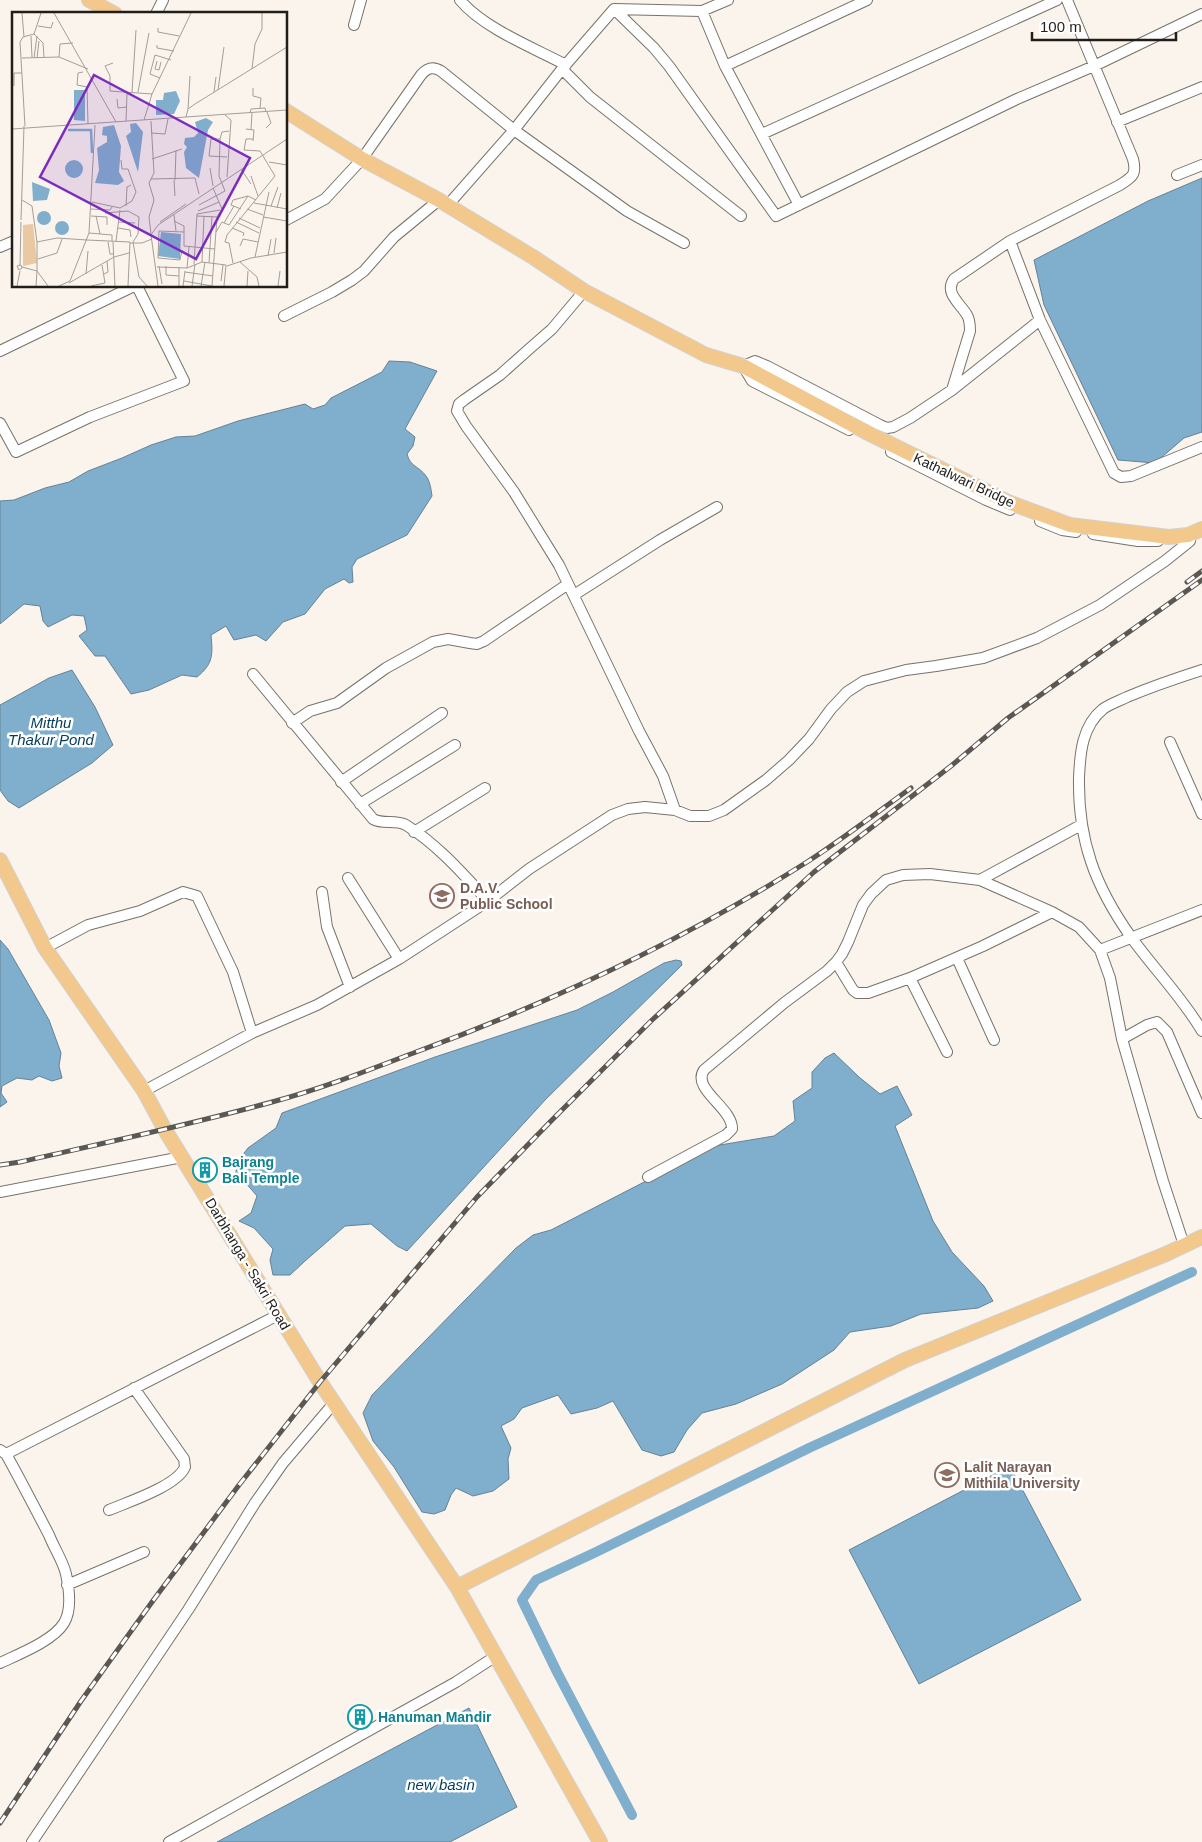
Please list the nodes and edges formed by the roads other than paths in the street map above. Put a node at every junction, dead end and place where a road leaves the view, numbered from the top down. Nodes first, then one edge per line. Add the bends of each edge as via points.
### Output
1 (89, 0) edge
2 (162, 0) edge
3 (362, 0) edge
4 (460, 0) edge
5 (728, 0) edge
6 (866, 0) edge
7 (1057, 0) edge
8 (1067, 0) edge
9 (614, 9) junction
10 (702, 11) junction
11 (111, 12) edge
12 (157, 12) edge
13 (1202, 14) edge
14 (354, 25) dead end
15 (725, 66) junction
16 (1094, 66) junction
17 (564, 67) junction
18 (1202, 87) edge
19 (288, 115) edge
20 (1117, 122) junction
21 (514, 130) junction
22 (762, 134) junction
23 (362, 159) junction
24 (1202, 165) edge
25 (1177, 175) dead end
26 (443, 203) junction
27 (799, 205) junction
28 (741, 216) dead end
29 (288, 219) edge
30 (1010, 241) junction
31 (12, 242) edge
32 (684, 243) dead end
33 (0, 247) edge
34 (131, 288) edge
35 (136, 288) edge
36 (584, 292) junction
37 (284, 316) dead end
38 (1040, 320) junction
39 (0, 351) edge
40 (743, 366) junction
41 (952, 390) junction
42 (0, 423) edge
43 (1202, 447) edge
44 (718, 507) dead end
45 (1202, 528) edge
46 (568, 584) junction
47 (574, 595) junction
48 (1202, 670) edge
49 (253, 674) dead end
50 (442, 713) dead end
51 (292, 723) junction
52 (1170, 742) dead end
53 (455, 745) dead end
54 (341, 782) junction
55 (485, 788) dead end
56 (360, 804) junction
57 (675, 810) junction
58 (1202, 814) edge
59 (1081, 825) junction
60 (414, 832) junction
61 (0, 860) edge
62 (348, 878) dead end
63 (980, 880) junction
64 (322, 892) dead end
65 (488, 901) junction
66 (1202, 910) edge
67 (1052, 912) junction
68 (1132, 937) junction
69 (45, 948) junction
70 (1100, 950) junction
71 (957, 958) junction
72 (399, 959) junction
73 (836, 962) junction
74 (910, 978) junction
75 (350, 987) junction
76 (1202, 1031) edge
77 (252, 1033) junction
78 (1122, 1039) junction
79 (994, 1040) dead end
80 (947, 1052) dead end
81 (144, 1091) junction
82 (1202, 1113) edge
83 (182, 1157) junction
84 (648, 1177) dead end
85 (0, 1192) edge
86 (1202, 1237) edge
87 (1184, 1246) junction
88 (278, 1315) junction
89 (134, 1388) junction
90 (334, 1404) junction
91 (3, 1452) edge
92 (109, 1510) dead end
93 (144, 1552) dead end
94 (67, 1585) junction
95 (457, 1587) junction
96 (496, 1656) junction
97 (0, 1663) edge
98 (32, 1842) edge
99 (169, 1842) edge
100 (600, 1842) edge

1 - 11 main road
2 - 12 street
3 - 14 street
4 - 17 street via 482,21
5 - 10 street
6 - 15 street
7 - 22 street
8 - 16 street
9 - 10 street
9 - 17 street
9 - 27 street via 669,66 776,216
10 - 15 street
13 - 16 street
15 - 22 street
16 - 20 street
16 - 27 street via 1017,99
17 - 21 street
17 - 28 street via 590,97
18 - 20 street
19 - 23 main road, Kathalwari Bridge
20 - 30 street via 1133,159 1135,172 1132,176
21 - 23 street via 433,68 421,75
21 - 26 street
21 - 32 street via 627,211
22 - 27 street
23 - 26 main road, Kathalwari Bridge
23 - 29 street via 325,199
24 - 25 street
26 - 36 main road, Kathalwari Bridge
26 - 37 street via 394,237 352,280
30 - 38 street
30 - 41 street via 962,272 951,283 952,294 970,323
31 - 33 street
34 - 39 street
35 - 42 street via 184,381 90,417 16,452
36 - 40 main road, Kathalwari Bridge via 706,355
36 - 46 street via 552,329 500,375 459,404 457,411 514,492
38 - 41 street
38 - 43 street via 1116,475 1126,477 1141,473
40 - 41 street via 755,361 767,366 887,428 899,425
40 - 45 main road, Kathalwari Bridge via 866,432 1008,502 1070,525 1169,537 1188,535
40 - 57 street via 752,381 986,500 1062,530 1138,541 1190,541 1100,605 1037,638 983,658 906,670 864,681 836,703 789,760 731,805 709,816 690,816
44 - 47 street
46 - 47 street
46 - 51 street via 484,641 477,644 448,639 433,642 386,668 337,703 310,711
47 - 57 street via 663,776
48 - 59 street via 1116,702 1104,708 1094,719 1086,731 1080,756
49 - 51 street
50 - 54 street
51 - 54 street
52 - 58 street
53 - 56 street
54 - 56 street
55 - 60 street
56 - 60 street via 377,822 398,822
57 - 65 street via 645,807 612,815 529,869
59 - 63 street
59 - 68 street via 1090,861 1106,897
60 - 65 street via 454,864
61 - 69 main road, Darbhanga - Sakri Road
62 - 72 street
63 - 67 street
63 - 73 street via 930,874 886,880 863,905
64 - 75 street via 327,927
65 - 72 street
66 - 68 street
67 - 70 street via 1079,926
67 - 71 street
68 - 70 street
68 - 76 street via 1180,996
69 - 77 street via 88,925 140,911 182,892 197,896 233,972
69 - 81 main road, Darbhanga - Sakri Road
70 - 78 street via 1110,978
71 - 74 street
71 - 79 street
72 - 75 street
73 - 74 street via 857,993 868,993
73 - 84 street via 704,1070 701,1082 732,1123 730,1132
74 - 80 street
75 - 77 street via 318,1005
77 - 81 street
78 - 82 street via 1147,1025 1157,1022 1161,1025
78 - 87 street
81 - 83 main road, Darbhanga - Sakri Road
83 - 85 street
83 - 88 main road, Darbhanga - Sakri Road
86 - 87 main road
87 - 95 main road via 905,1360
88 - 89 street
88 - 90 main road, Darbhanga - Sakri Road
89 - 91 street
89 - 92 street via 184,1459 185,1467 180,1475 163,1486
90 - 95 main road, Darbhanga - Sakri Road
90 - 98 street via 283,1463 255,1503 183,1619
91 - 94 street via 29,1495 66,1574
93 - 94 street
94 - 97 street via 68,1615 61,1627
95 - 96 main road, Darbhanga - Sakri Road
96 - 99 street via 456,1682
96 - 100 main road, Darbhanga - Sakri Road

